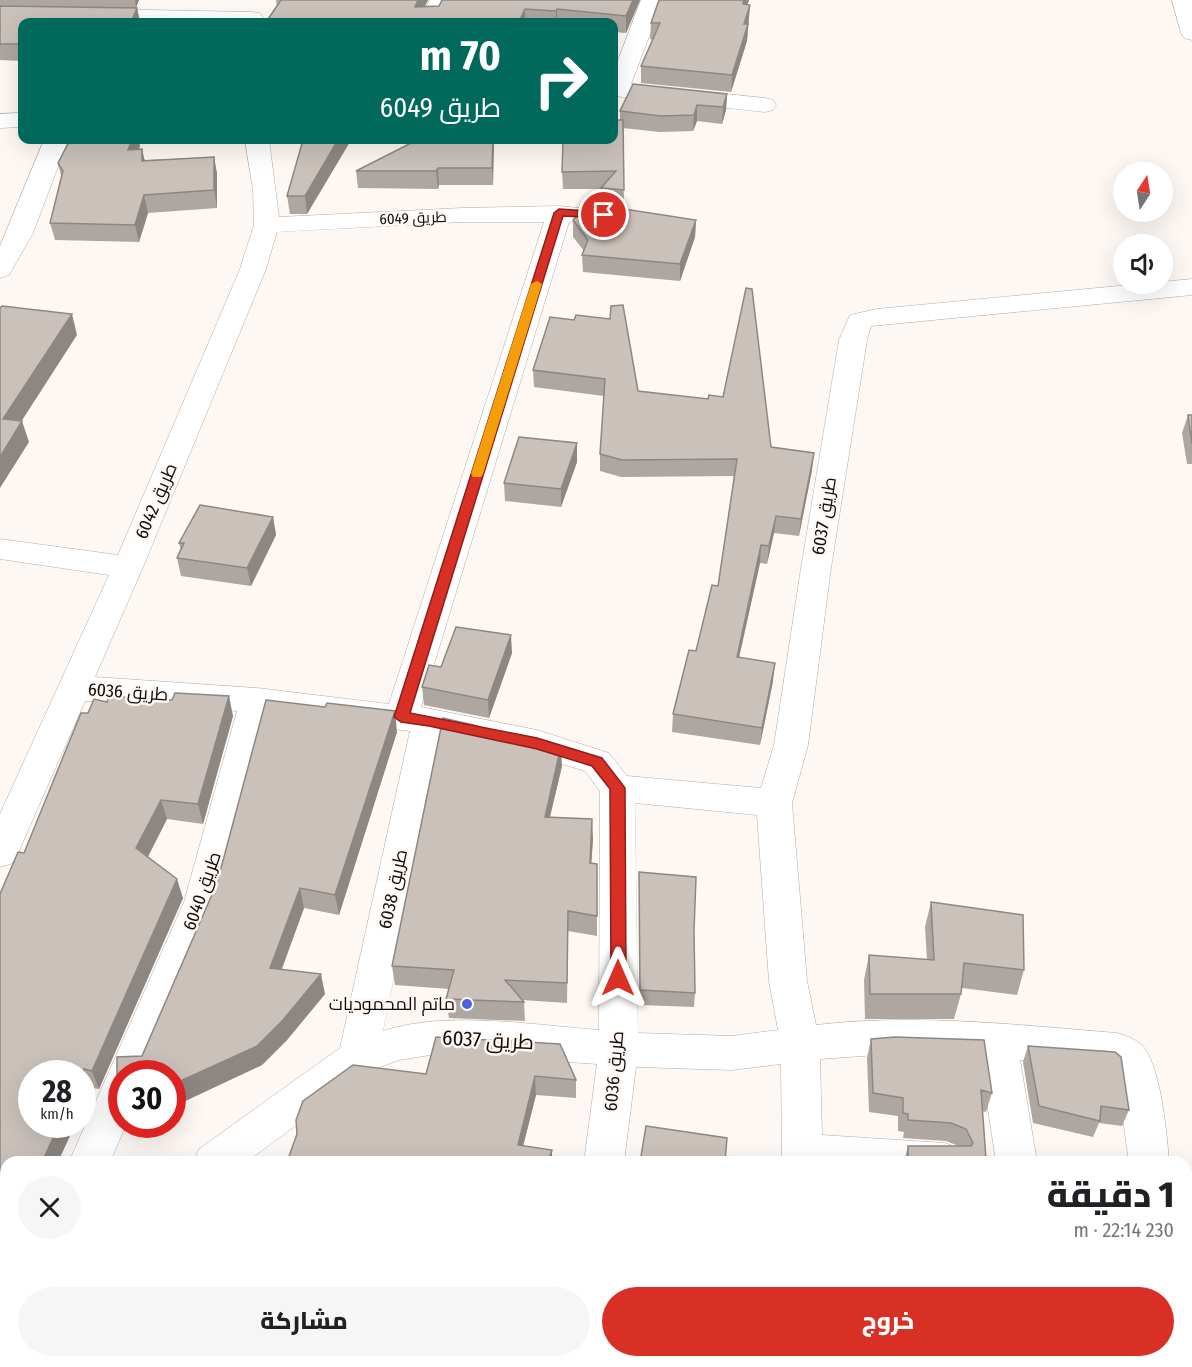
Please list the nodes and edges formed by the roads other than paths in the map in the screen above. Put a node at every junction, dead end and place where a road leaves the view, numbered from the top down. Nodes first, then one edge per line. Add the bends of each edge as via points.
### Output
1 (441, 0) edge
2 (652, 0) edge
3 (1183, 0) edge
4 (253, 13) edge
5 (72, 15) edge
6 (430, 18) edge
7 (1192, 33) edge
8 (618, 84) edge
9 (618, 89) edge
10 (765, 105) dead end
11 (18, 120) edge
12 (0, 121) edge
13 (54, 144) edge
14 (258, 144) edge
15 (559, 213) junction
16 (604, 215) edge
17 (267, 225) junction
18 (0, 270) edge
19 (1192, 287) edge
20 (0, 549) edge
21 (128, 567) junction
22 (73, 688) junction
23 (257, 700) junction
24 (415, 719) junction
25 (617, 788) junction
26 (774, 804) junction
27 (0, 853) edge
28 (997, 1041) junction
29 (800, 1044) junction
30 (619, 1049) junction
31 (358, 1058) junction
32 (133, 1060) edge
33 (108, 1119) edge
34 (92, 1156) edge
35 (222, 1156) edge
36 (605, 1156) edge
37 (801, 1156) edge
38 (1015, 1156) edge
39 (1148, 1156) edge

1 - 6 street
2 - 8 street
3 - 7 street
4 - 5 street
9 - 10 street
11 - 12 street
13 - 18 street via 20,233
14 - 17 street, طريق 6042
15 - 16 street, طريق 6049
15 - 17 street, طريق 6049
15 - 24 street
17 - 21 street, طريق 6042 via 253,269
19 - 26 street, طريق 6037 via 859,321 816,568 791,745
20 - 21 street
21 - 22 street, طريق 6042
22 - 23 street, طريق 6036
22 - 27 street, طريق 6042
23 - 24 street, طريق 6036
23 - 32 street, طريق 6040 via 202,902
24 - 25 street, طريق 6036 via 537,743 597,762
24 - 31 street, طريق 6038
25 - 26 street
25 - 30 street, طريق 6036
26 - 29 street, طريق 6037 via 788,981
28 - 29 street via 891,1037
28 - 38 street
28 - 39 street via 1118,1050 1130,1059 1136,1071
29 - 30 street, طريق 6037 via 732,1053
29 - 37 street, طريق 6037
30 - 31 street, طريق 6037 via 443,1036 413,1038
30 - 36 street, طريق 6036
31 - 35 street, طريق 6037
33 - 34 street

